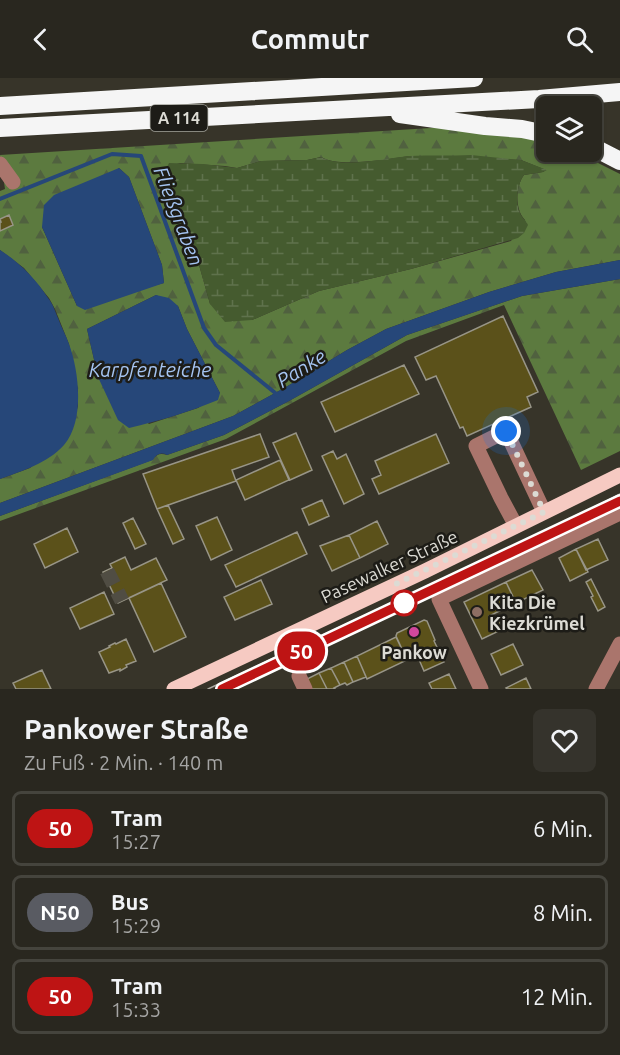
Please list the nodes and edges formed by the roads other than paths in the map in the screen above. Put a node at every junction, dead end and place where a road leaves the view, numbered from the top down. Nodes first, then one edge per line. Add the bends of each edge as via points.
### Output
1 (474, 78) edge
2 (620, 92) edge
3 (0, 106) edge
4 (357, 108) junction
5 (0, 128) edge
6 (536, 132) edge
7 (602, 152) edge
8 (620, 161) edge
9 (0, 164) edge
10 (8, 182) edge
11 (620, 475) edge
12 (544, 512) junction
13 (620, 513) edge
14 (516, 526) junction
15 (620, 644) edge
16 (174, 689) edge
17 (481, 689) edge
18 (596, 689) edge

1 - 3 highway, A 114
2 - 4 highway, A 114
4 - 5 highway, A 114
4 - 6 highway
7 - 8 highway
9 - 10 street
11 - 12 main road, Pasewalker Straße
12 - 14 main road, Pasewalker Straße
12 - 14 street via 506,431 476,446
13 - 17 street via 439,599
14 - 16 main road, Pasewalker Straße
15 - 18 street

